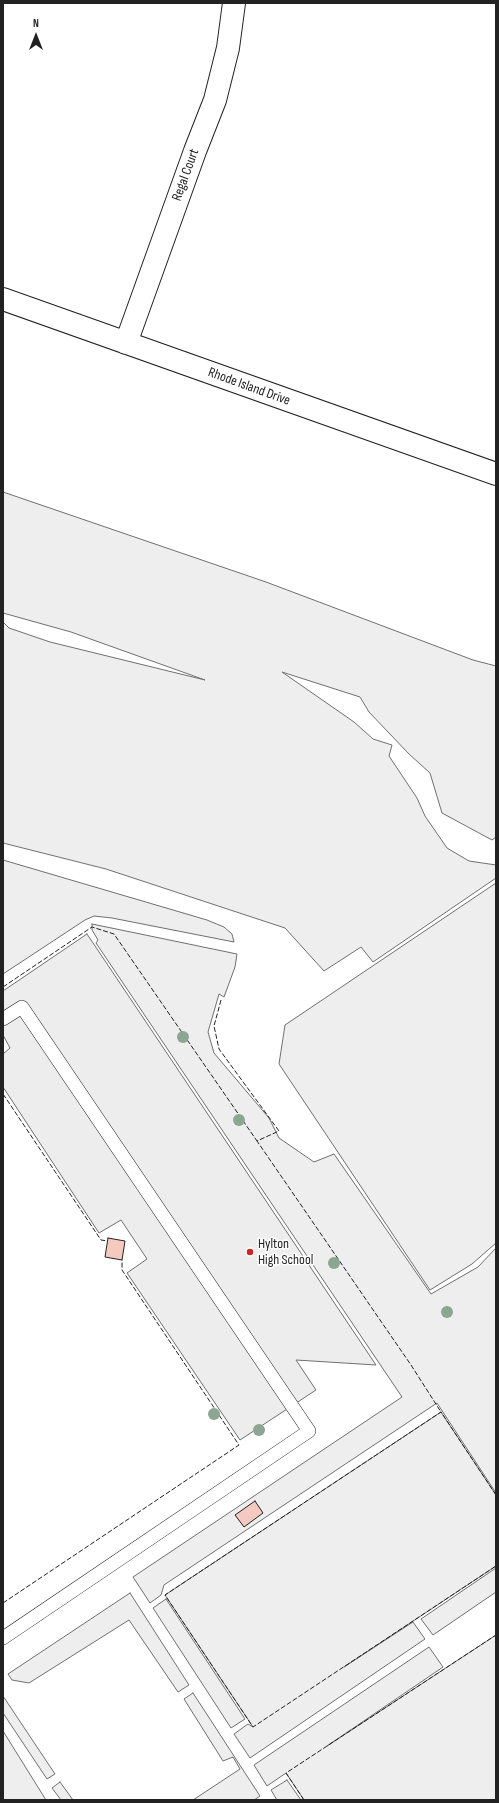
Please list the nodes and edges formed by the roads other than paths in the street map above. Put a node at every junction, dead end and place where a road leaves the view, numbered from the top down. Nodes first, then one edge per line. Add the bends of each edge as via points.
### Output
1 (234, 3) edge
2 (3, 299) edge
3 (126, 343) junction
4 (496, 474) edge
5 (3, 1019) edge
6 (3, 1638) edge

1 - 3 street, Regal Court via 228,48 215,100
2 - 3 street, Rhode Island Drive
3 - 4 street, Rhode Island Drive
5 - 6 lane via 22,1007 309,1431

